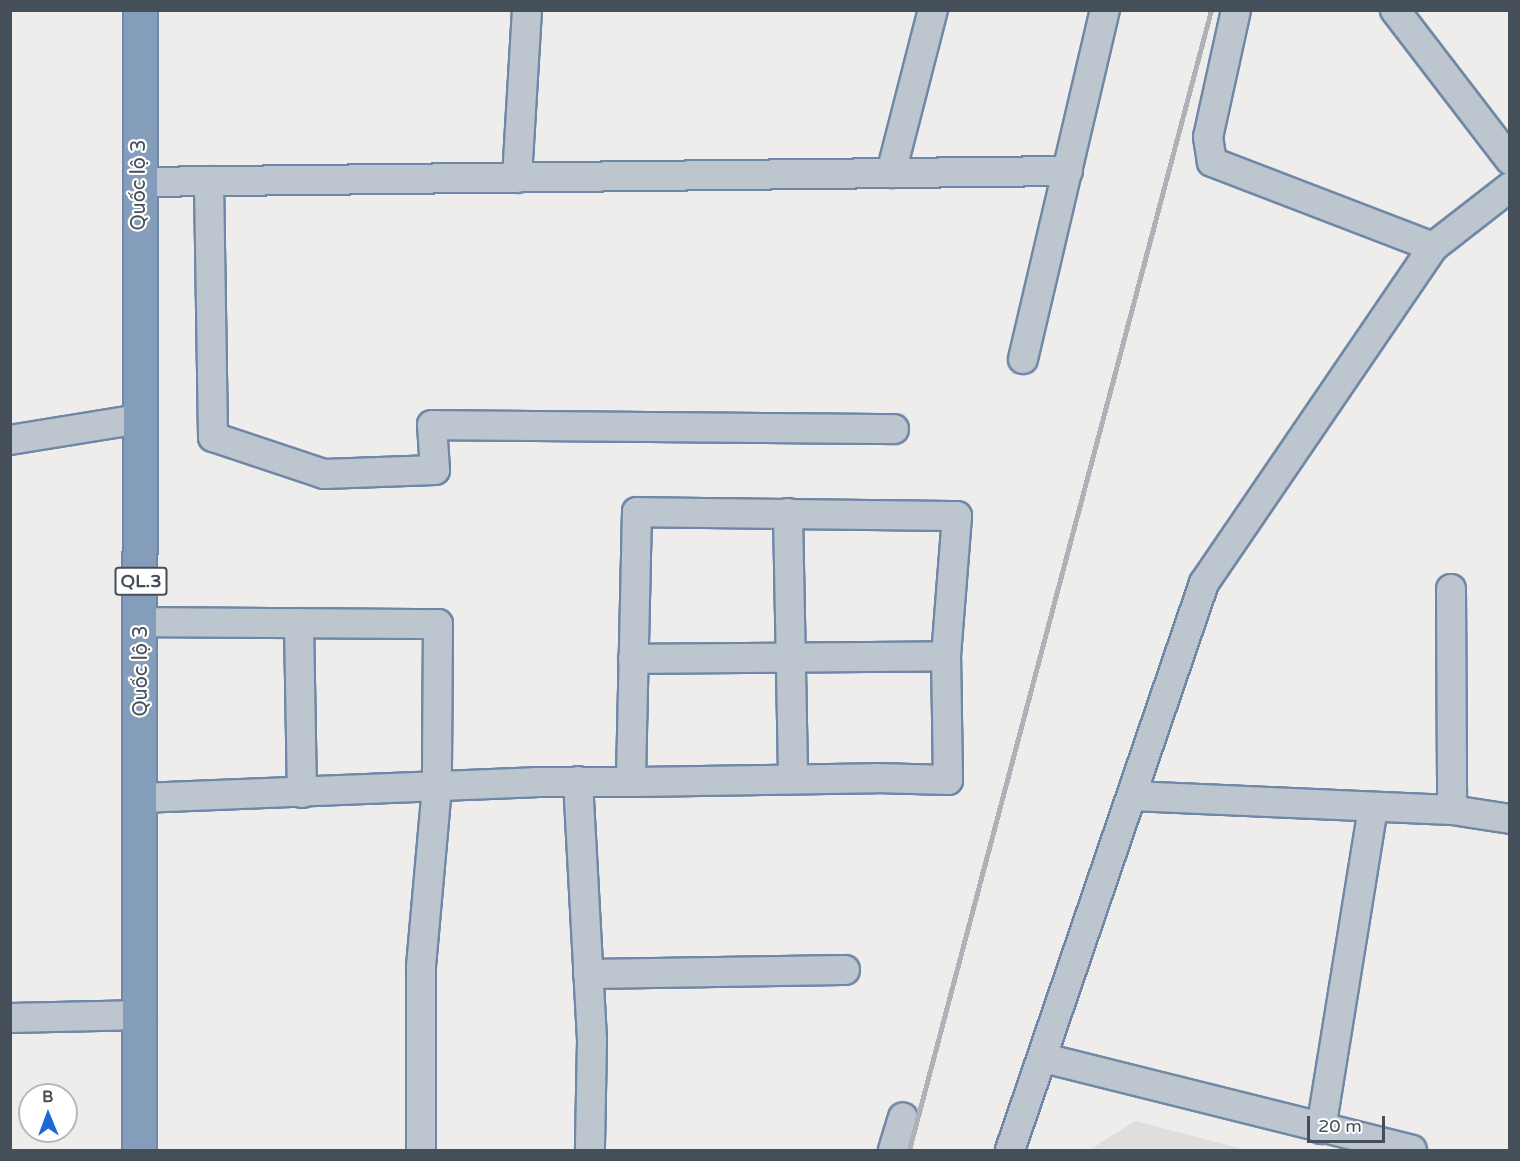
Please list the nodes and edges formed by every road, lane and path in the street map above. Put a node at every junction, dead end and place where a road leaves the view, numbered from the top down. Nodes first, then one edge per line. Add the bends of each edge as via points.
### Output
1 (140, 10) edge
2 (527, 10) edge
3 (933, 10) edge
4 (1105, 10) edge
5 (1236, 10) edge
6 (1395, 10) edge
7 (1509, 160) edge
8 (1068, 171) junction
9 (891, 173) junction
10 (517, 178) junction
11 (209, 181) junction
12 (139, 182) junction
13 (1509, 187) edge
14 (1433, 247) junction
15 (1023, 359) dead end
16 (140, 419) junction
17 (894, 429) dead end
18 (10, 440) edge
19 (788, 513) junction
20 (1451, 589) dead end
21 (141, 622) junction
22 (298, 623) junction
23 (946, 656) junction
24 (633, 659) junction
25 (789, 659) junction
26 (793, 779) junction
27 (578, 781) junction
28 (631, 782) junction
29 (437, 787) junction
30 (302, 793) junction
31 (1131, 796) junction
32 (141, 798) junction
33 (1373, 807) junction
34 (1452, 810) junction
35 (1509, 819) edge
36 (845, 970) dead end
37 (588, 974) junction
38 (142, 1015) junction
39 (10, 1018) edge
40 (1044, 1058) junction
41 (903, 1118) dead end
42 (1321, 1129) junction
43 (1360, 1145) edge
44 (139, 1150) edge
45 (422, 1150) edge
46 (590, 1150) edge
47 (893, 1150) edge
48 (1010, 1150) edge
49 (1412, 1150) edge

1 - 12 highway, Quốc lộ 3 / QL.3
2 - 10 street
3 - 9 street
4 - 8 street
5 - 14 street via 1208,137 1212,162
6 - 7 street
8 - 9 street
8 - 15 street
9 - 10 street
10 - 11 street
11 - 12 street
11 - 17 street via 213,437 324,474 435,470 432,425
12 - 16 highway, Quốc lộ 3 / QL.3
13 - 14 street
14 - 31 street via 1204,583
16 - 18 street
16 - 21 highway, Quốc lộ 3 / QL.3
19 - 23 street via 957,516
19 - 24 street via 637,512
19 - 25 street
20 - 34 street
21 - 22 street
21 - 32 highway, Quốc lộ 3 / QL.3
22 - 29 street via 438,624
22 - 30 street
23 - 25 street
23 - 26 street via 948,780
24 - 25 street
24 - 28 street
25 - 26 street
26 - 28 street
27 - 28 street
27 - 29 street
27 - 37 street
29 - 30 street
29 - 45 street via 421,967
30 - 32 street
31 - 33 street
31 - 40 street
32 - 38 highway, Quốc lộ 3 / QL.3
33 - 34 street
33 - 42 street
34 - 35 street
36 - 37 street
37 - 46 street
38 - 39 street
38 - 44 highway, Quốc lộ 3 / QL.3
40 - 42 street
40 - 48 street
41 - 47 street
42 - 43 street
43 - 49 street

